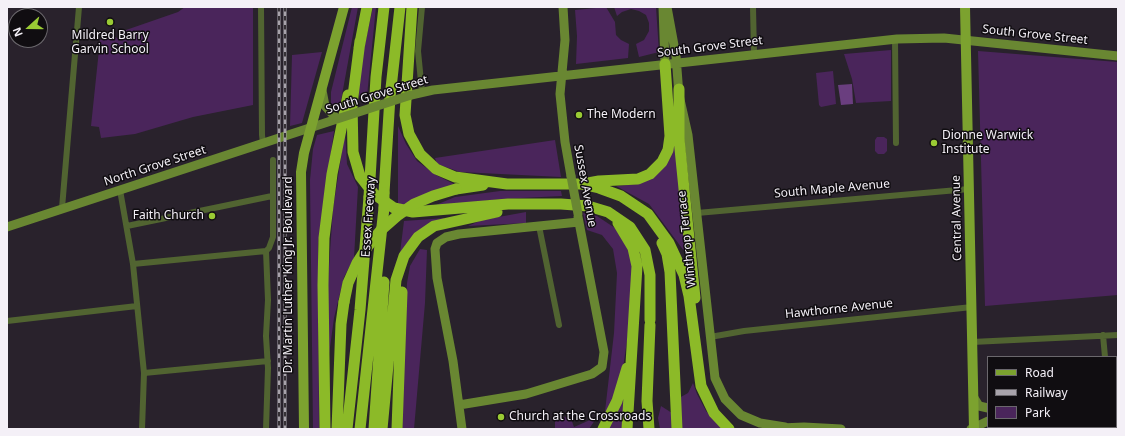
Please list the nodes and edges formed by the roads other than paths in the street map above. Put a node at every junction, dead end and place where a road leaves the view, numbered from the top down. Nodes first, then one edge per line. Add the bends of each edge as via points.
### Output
1 (79, 7) edge
2 (261, 7) edge
3 (344, 7) edge
4 (367, 7) edge
5 (384, 7) edge
6 (400, 7) edge
7 (412, 7) edge
8 (422, 7) edge
9 (563, 7) edge
10 (662, 7) edge
11 (667, 7) edge
12 (753, 7) edge
13 (965, 7) edge
14 (895, 39) junction
15 (966, 40) junction
16 (360, 41) junction
17 (754, 54) junction
18 (1118, 56) edge
19 (677, 63) junction
20 (665, 64) junction
21 (561, 76) junction
22 (322, 88) junction
23 (679, 89) junction
24 (422, 92) junction
25 (337, 119) junction
26 (311, 127) junction
27 (263, 143) junction
28 (896, 144) dead end
29 (273, 160) dead end
30 (507, 184) junction
31 (581, 184) junction
32 (969, 189) junction
33 (120, 190) junction
34 (272, 196) junction
35 (547, 204) junction
36 (62, 208) junction
37 (384, 208) junction
38 (604, 210) junction
39 (642, 210) junction
40 (697, 213) junction
41 (579, 218) junction
42 (457, 220) junction
43 (7, 226) edge
44 (127, 226) junction
45 (539, 226) junction
46 (266, 251) junction
47 (133, 264) junction
48 (138, 306) junction
49 (972, 307) junction
50 (634, 316) junction
51 (7, 321) edge
52 (693, 324) junction
53 (559, 325) dead end
54 (340, 332) junction
55 (1103, 335) junction
56 (1118, 335) edge
57 (710, 337) junction
58 (972, 342) junction
59 (1106, 356) edge
60 (268, 361) junction
61 (144, 373) junction
62 (974, 398) junction
63 (459, 405) junction
64 (987, 408) edge
65 (987, 422) edge
66 (785, 427) junction
67 (142, 429) edge
68 (266, 429) edge
69 (304, 429) edge
70 (325, 429) edge
71 (330, 429) edge
72 (337, 429) edge
73 (347, 429) edge
74 (360, 429) edge
75 (374, 429) edge
76 (382, 429) edge
77 (398, 429) edge
78 (462, 429) edge
79 (603, 429) edge
80 (627, 429) edge
81 (649, 429) edge
82 (677, 429) edge
83 (729, 429) edge
84 (769, 429) edge
85 (841, 429) edge
86 (973, 429) edge

1 - 36 street
2 - 27 street
3 - 22 main road, Dr. Martin Luther King Jr. Boulevard
4 - 16 highway
5 - 73 highway, Essex Freeway, bridge via 377,66 359,324
6 - 37 highway, Essex Freeway, bridge via 390,97
7 - 30 highway via 405,111 412,143 429,164 445,173 465,179
8 - 24 street via 418,51
9 - 21 main road, Sussex Avenue via 565,40
10 - 20 main road
11 - 19 main road, Winthrop Terrace
12 - 17 street
13 - 15 main road, Central Avenue
14 - 15 main road, South Grove Street
14 - 17 main road, South Grove Street
14 - 28 street
15 - 18 main road, South Grove Street
15 - 32 main road, Central Avenue
16 - 35 highway via 352,104 353,152 360,176 374,194 394,208 413,212 508,204
16 - 70 highway via 334,162 326,217 323,266
17 - 19 main road, South Grove Street
19 - 20 main road, South Grove Street
19 - 23 main road, Winthrop Terrace
20 - 21 main road, South Grove Street
20 - 31 highway via 670,136 668,150 662,162 650,174 638,179 599,180
21 - 24 main road, South Grove Street
21 - 41 main road, Sussex Avenue, bridge via 560,94 565,142
22 - 25 main road via 325,106
22 - 26 main road, Dr. Martin Luther King Jr. Boulevard
23 - 40 main road, Winthrop Terrace via 688,135
23 - 52 highway via 679,139 696,311
24 - 25 main road, South Grove Street, bridge
25 - 26 main road, South Grove Street
26 - 27 main road, North Grove Street
26 - 69 main road, Dr. Martin Luther King Jr. Boulevard via 302,162 300,184
27 - 33 main road, North Grove Street
29 - 34 street
30 - 31 highway
30 - 54 highway, bridge via 456,189 433,196 414,204 381,230 357,263 348,283
31 - 39 highway via 616,194
32 - 40 street, South Maple Avenue
32 - 49 main road, Central Avenue
33 - 36 main road, North Grove Street
33 - 44 street
34 - 44 street
34 - 46 street via 272,237
35 - 38 highway via 582,205
35 - 42 highway
36 - 43 main road, North Grove Street
37 - 74 highway, Essex Freeway
37 - 75 highway via 385,275
38 - 50 highway via 623,229 636,256
38 - 81 highway via 630,227 645,250 650,275 646,401
39 - 52 highway via 658,226 678,261 687,286
39 - 82 highway via 667,254 670,272
40 - 57 main road, Winthrop Terrace
41 - 45 main road
41 - 63 main road, Sussex Avenue via 604,352 602,367 592,374 532,392
42 - 76 highway via 438,224 422,234 409,247 400,265 396,280
42 - 77 highway via 441,226 423,239 412,254 404,272
44 - 47 street
45 - 53 street
45 - 63 main road via 459,234 442,238 437,243 436,278
46 - 47 street
46 - 60 street
47 - 48 street
48 - 51 street
48 - 61 street
49 - 57 street, Hawthorne Avenue via 744,331
49 - 58 main road, Central Avenue
50 - 79 highway via 630,355 624,379 614,409
50 - 80 highway
52 - 83 highway via 703,391 714,413
54 - 71 highway via 334,352
54 - 72 highway
55 - 56 street
55 - 58 street
55 - 59 street
57 - 66 main road, Winthrop Terrace via 715,378 728,403 748,419
58 - 62 main road, Central Avenue
60 - 61 street
60 - 68 street
61 - 67 street
62 - 64 main road via 979,406
62 - 86 main road, Central Avenue
63 - 78 main road
65 - 86 main road
66 - 84 main road
66 - 85 main road

